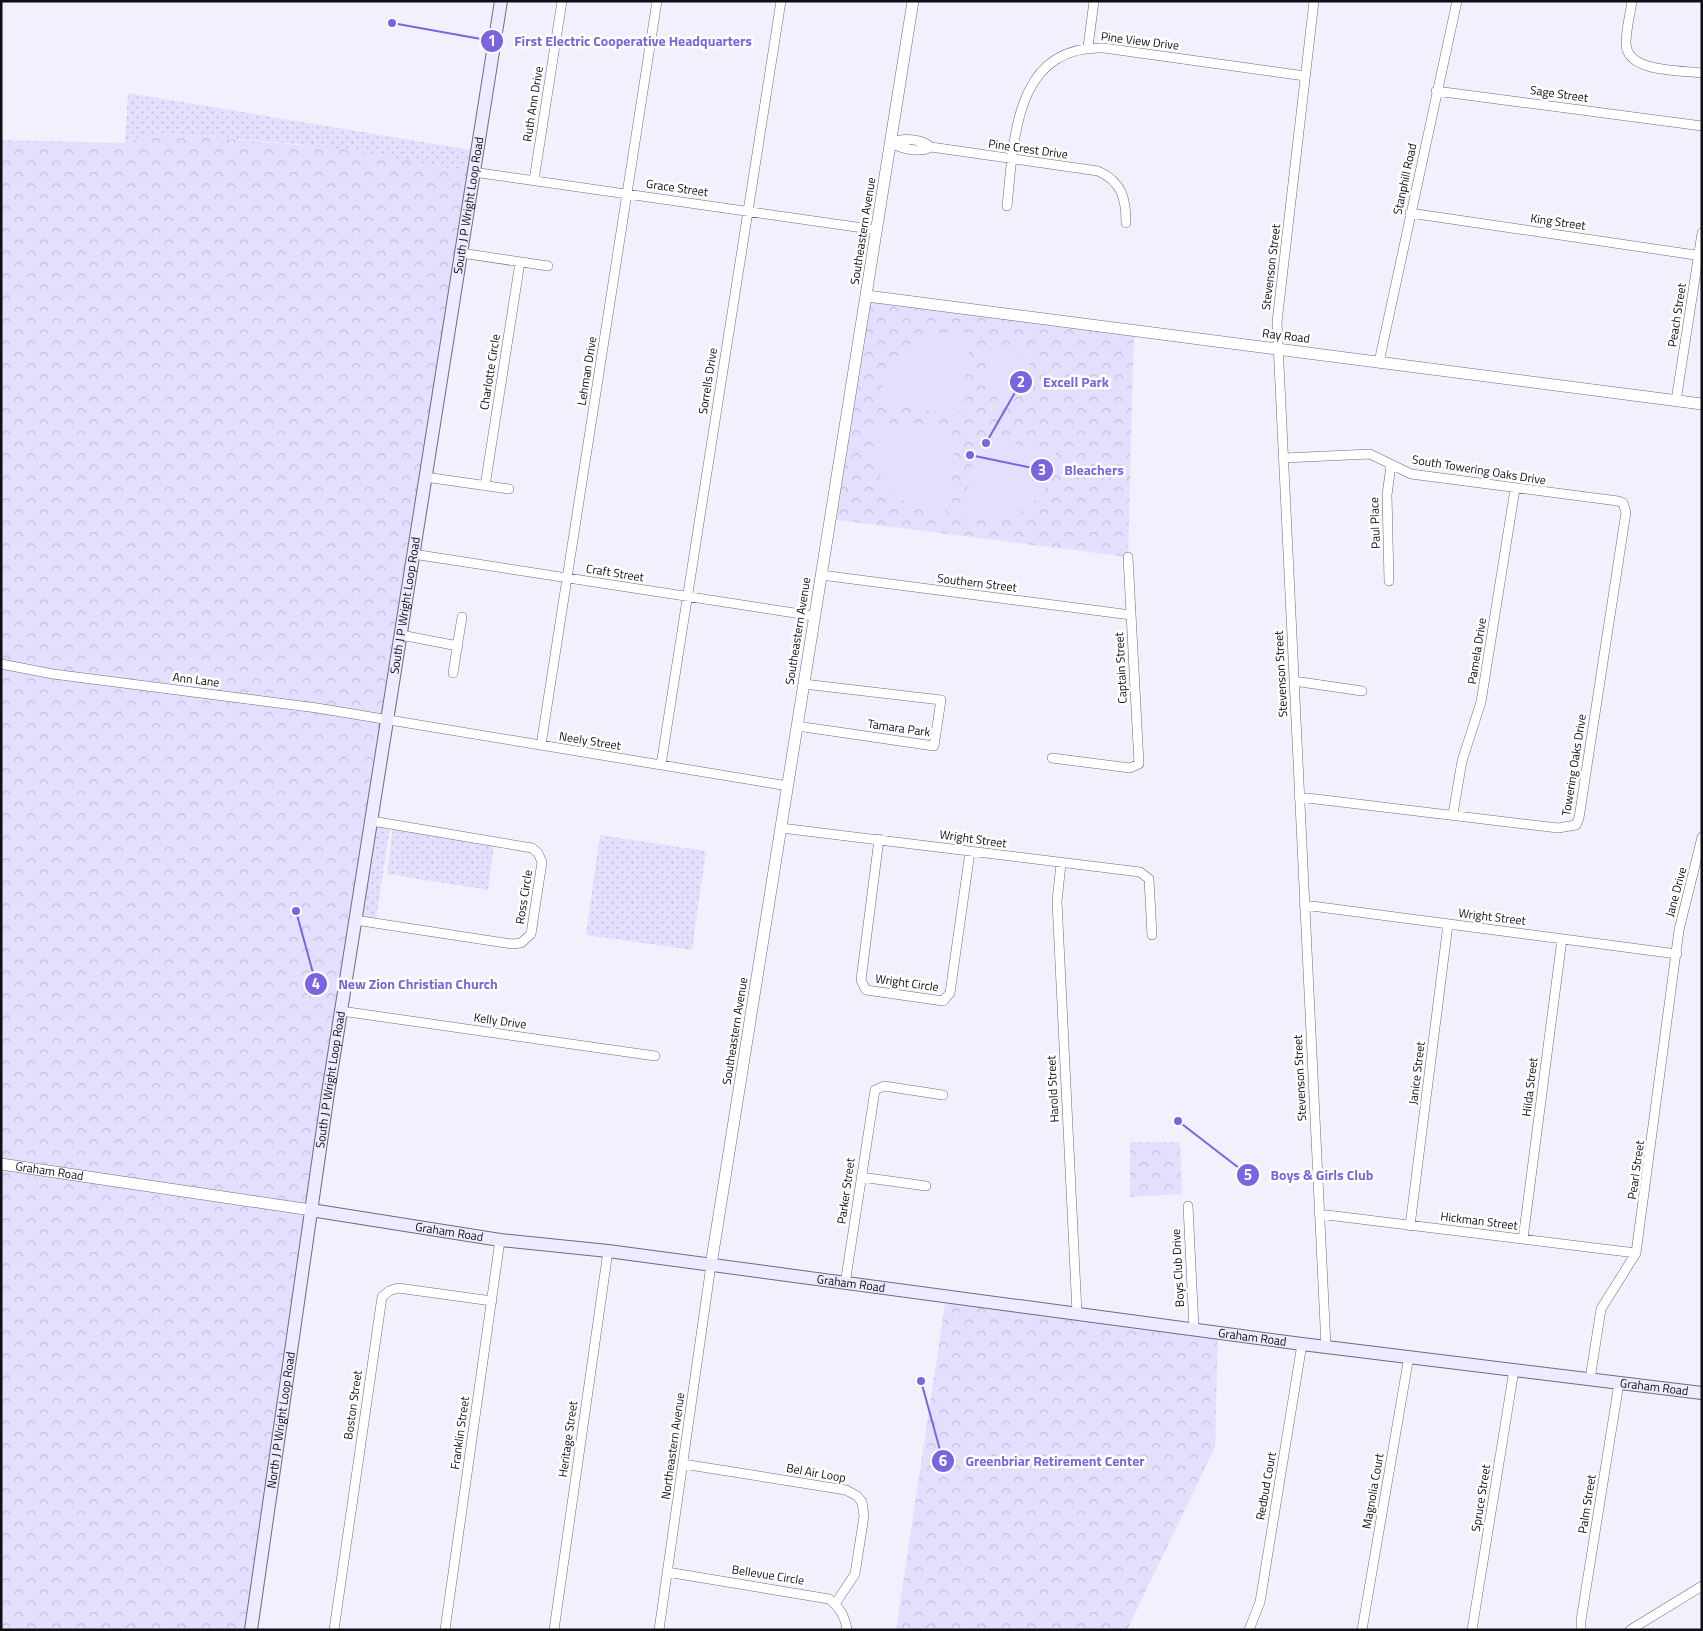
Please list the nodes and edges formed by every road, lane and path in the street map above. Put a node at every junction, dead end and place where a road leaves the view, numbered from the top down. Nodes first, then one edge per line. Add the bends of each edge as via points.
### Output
1 (500, 1) edge
2 (562, 1) edge
3 (657, 1) edge
4 (781, 1) edge
5 (913, 1) edge
6 (1094, 1) edge
7 (1314, 1) edge
8 (1457, 1) edge
9 (1632, 1) edge
10 (1088, 47) junction
11 (1702, 73) edge
12 (1305, 76) junction
13 (1436, 91) junction
14 (1702, 126) edge
15 (891, 143) junction
16 (1012, 160) junction
17 (473, 172) junction
18 (534, 180) junction
19 (627, 194) junction
20 (1007, 206) dead end
21 (748, 211) junction
22 (1410, 213) junction
23 (1126, 223) dead end
24 (877, 230) junction
25 (1702, 233) edge
26 (460, 253) junction
27 (1700, 256) edge
28 (520, 262) junction
29 (548, 266) dead end
30 (867, 296) junction
31 (1279, 349) junction
32 (1379, 362) junction
33 (1676, 401) junction
34 (1702, 404) edge
35 (1284, 458) junction
36 (1390, 465) junction
37 (425, 477) junction
38 (485, 486) junction
39 (509, 489) dead end
40 (1515, 489) junction
41 (1625, 522) joint
42 (413, 554) junction
43 (1128, 557) dead end
44 (820, 575) junction
45 (567, 578) junction
46 (1389, 581) dead end
47 (687, 596) junction
48 (1130, 615) junction
49 (814, 616) junction
50 (462, 617) dead end
51 (401, 635) junction
52 (458, 646) junction
53 (1, 664) edge
54 (453, 673) dead end
55 (1294, 681) junction
56 (804, 684) junction
57 (1362, 691) dead end
58 (388, 720) junction
59 (797, 726) junction
60 (541, 745) junction
61 (1052, 758) dead end
62 (661, 765) junction
63 (788, 786) junction
64 (1299, 797) junction
65 (1453, 814) junction
66 (372, 821) junction
67 (781, 828) junction
68 (1702, 837) edge
69 (879, 839) junction
70 (970, 852) junction
71 (1061, 864) junction
72 (1304, 905) junction
73 (355, 920) junction
74 (1448, 924) junction
75 (1152, 935) dead end
76 (1562, 939) junction
77 (1677, 954) junction
78 (341, 1011) junction
79 (655, 1056) dead end
80 (943, 1095) dead end
81 (1, 1164) edge
82 (861, 1177) junction
83 (926, 1186) dead end
84 (1188, 1206) dead end
85 (311, 1210) junction
86 (1319, 1214) junction
87 (1410, 1226) junction
88 (1523, 1239) junction
89 (500, 1240) junction
90 (608, 1252) junction
91 (1636, 1253) junction
92 (711, 1265) junction
93 (845, 1284) junction
94 (492, 1301) junction
95 (1077, 1313) junction
96 (1194, 1328) junction
97 (1302, 1344) junction
98 (1326, 1347) junction
99 (1409, 1356) junction
100 (1514, 1370) junction
101 (1590, 1379) junction
102 (1619, 1382) junction
103 (1702, 1393) edge
104 (683, 1464) junction
105 (667, 1572) junction
106 (1702, 1586) edge
107 (835, 1604) junction
108 (251, 1630) edge
109 (334, 1630) edge
110 (445, 1630) edge
111 (554, 1630) edge
112 (659, 1630) edge
113 (847, 1630) edge
114 (1249, 1630) edge
115 (1362, 1630) edge
116 (1472, 1630) edge
117 (1582, 1630) edge
118 (1630, 1630) edge

1 - 17 main road, South J P Wright Loop Road
2 - 18 street, Ruth Ann Drive
3 - 19 street, Lehman Drive
4 - 21 street, Sorrells Drive
5 - 15 street, Southeastern Avenue
6 - 10 street
7 - 12 street, Stevenson Street
8 - 13 street, Stanphill Road
9 - 11 street via 1626,44 1630,56 1650,67
10 - 12 street, Pine View Drive
10 - 16 street, Pine View Drive via 1054,62 1032,85 1017,119
12 - 31 street, Stevenson Street via 1277,322
13 - 14 street, Sage Street
13 - 22 street, Stanphill Road
15 - 16 street, Pine Crest Drive via 902,139 924,142 931,147
15 - 24 street, Southeastern Avenue
16 - 20 street, Pine View Drive
16 - 23 street, Pine Crest Drive via 1090,169 1106,174 1125,196
17 - 18 street, Grace Street
17 - 26 main road, South J P Wright Loop Road
18 - 19 street, Grace Street
19 - 21 street, Grace Street
19 - 45 street, Lehman Drive
21 - 24 street, Grace Street
21 - 47 street, Sorrells Drive
22 - 27 street, King Street
22 - 32 street, Stanphill Road
24 - 30 street, Southeastern Avenue
25 - 27 street, Peach Street
26 - 28 street
26 - 37 main road, South J P Wright Loop Road
27 - 33 street, Peach Street
28 - 29 street
28 - 38 street, Charlotte Circle
30 - 31 street, Ray Road
30 - 44 street, Southeastern Avenue
31 - 32 street, Ray Road
31 - 35 street, Stevenson Street
32 - 33 street, Ray Road
33 - 34 street, Ray Road
35 - 36 street, South Towering Oaks Drive via 1370,454
35 - 55 street, Stevenson Street
36 - 40 street, South Towering Oaks Drive via 1411,474
36 - 46 street, Paul Place via 1387,495
37 - 38 street
37 - 42 main road, South J P Wright Loop Road
38 - 39 street
40 - 41 street, South Towering Oaks Drive via 1623,503
40 - 65 street, Pamela Drive via 1481,702 1462,762
41 - 65 street, Towering Oaks Drive via 1578,822 1573,827 1558,828
42 - 45 street, Craft Street
42 - 51 main road, South J P Wright Loop Road
43 - 48 street, Captain Street
44 - 48 street, Southern Street
44 - 49 street, Southeastern Avenue
45 - 47 street, Craft Street
45 - 60 street, Lehman Drive
47 - 49 street, Craft Street
47 - 62 street, Sorrells Drive
48 - 61 street, Captain Street via 1139,764 1126,768
49 - 56 street, Southeastern Avenue
50 - 52 street
51 - 52 street
51 - 58 main road, South J P Wright Loop Road
52 - 54 street
53 - 58 street, Ann Lane
55 - 57 street
55 - 64 street, Stevenson Street
56 - 59 street, Southeastern Avenue
56 - 59 street, Tamara Park via 941,700 934,746
58 - 60 street, Neely Street
58 - 66 main road, South J P Wright Loop Road
59 - 63 street, Southeastern Avenue
60 - 62 street, Neely Street
62 - 63 street, Neely Street
63 - 67 street, Southeastern Avenue
64 - 65 street, Towering Oaks Drive
64 - 72 street, Stevenson Street
66 - 73 main road, South J P Wright Loop Road
66 - 73 street, Ross Circle via 532,848 542,862 531,934 522,943 512,944
67 - 69 street, Wright Street
67 - 92 street, Southeastern Avenue
68 - 77 street, Jane Drive via 1679,930
69 - 70 street, Wright Street
69 - 70 street, Wright Circle via 861,980 866,990 943,1001 950,993
70 - 71 street, Wright Street
71 - 75 street, Wright Street via 1146,875 1150,888
71 - 95 street, Harold Street via 1057,901
72 - 74 street, Wright Street
72 - 86 street, Stevenson Street
73 - 78 main road, South J P Wright Loop Road
74 - 76 street, Wright Street
74 - 87 street, Janice Street
76 - 77 street, Wright Street
76 - 88 street, Hilda Street
77 - 91 street, Pearl Street
78 - 79 street, Kelly Drive
78 - 85 main road, South J P Wright Loop Road
80 - 82 street, Parker Street via 884,1086 875,1090
81 - 85 street, Graham Road
82 - 83 street
82 - 93 street, Parker Street
84 - 96 street, Boys Club Drive
85 - 89 main road, Graham Road
85 - 108 main road, North J P Wright Loop Road
86 - 87 street, Hickman Street
86 - 98 street, Stevenson Street
87 - 88 street, Hickman Street
88 - 91 street, Hickman Street
89 - 90 main road, Graham Road
89 - 94 street, Franklin Street
90 - 92 main road, Graham Road
90 - 111 street, Heritage Street
91 - 101 street, Pearl Street via 1601,1309
92 - 93 main road, Graham Road
92 - 104 street, Northeastern Avenue
93 - 95 main road, Graham Road
94 - 109 street, Boston Street via 398,1288 382,1297
94 - 110 street, Franklin Street
95 - 96 main road, Graham Road
96 - 97 main road, Graham Road
97 - 98 main road, Graham Road
97 - 114 street, Redbud Court via 1260,1602
98 - 99 main road, Graham Road
99 - 100 main road, Graham Road
99 - 115 street, Magnolia Court
100 - 101 main road, Graham Road
100 - 116 street, Spruce Street
101 - 102 main road, Graham Road
102 - 103 main road, Graham Road
102 - 117 street, Palm Street
104 - 105 street, Northeastern Avenue
104 - 107 street, Bel Air Loop via 846,1490 857,1496 865,1510 858,1563 850,1584
105 - 107 street, Bellevue Circle via 810,1594
105 - 112 street, Northeastern Avenue
106 - 118 street
107 - 113 street via 845,1619

